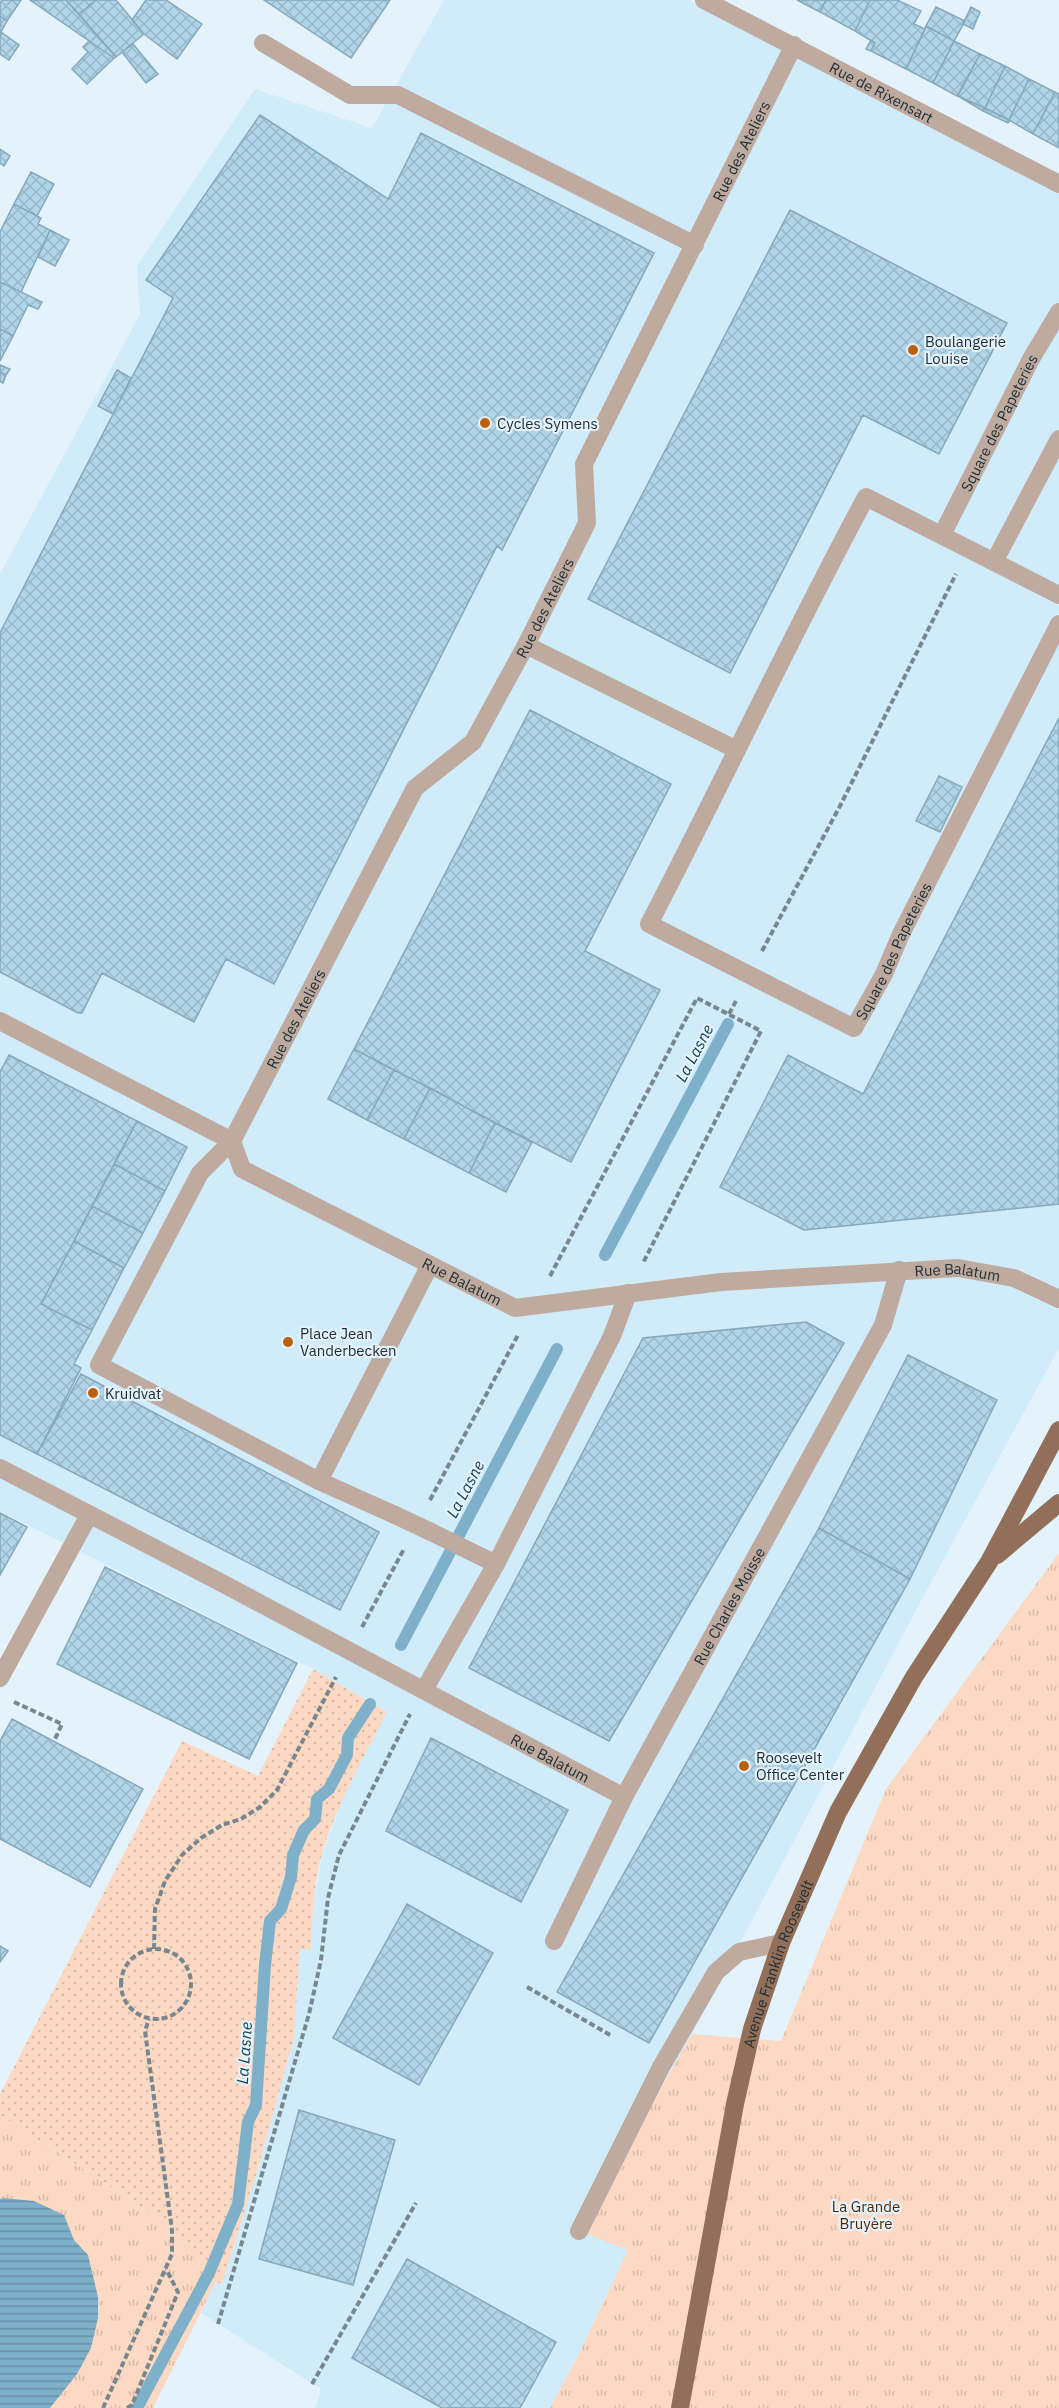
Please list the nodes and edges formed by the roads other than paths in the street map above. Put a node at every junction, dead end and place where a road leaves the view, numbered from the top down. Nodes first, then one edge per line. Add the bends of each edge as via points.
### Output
1 (704, 0) edge
2 (263, 43) dead end
3 (794, 45) junction
4 (1059, 184) edge
5 (694, 245) junction
6 (1059, 312) edge
7 (1059, 439) edge
8 (942, 535) junction
9 (994, 562) junction
10 (1059, 595) edge
11 (1059, 624) edge
12 (526, 645) junction
13 (737, 750) junction
14 (0, 1021) edge
15 (232, 1141) junction
16 (430, 1265) junction
17 (899, 1270) junction
18 (628, 1293) junction
19 (1059, 1299) edge
20 (1059, 1430) edge
21 (0, 1468) edge
22 (319, 1482) junction
23 (1059, 1503) edge
24 (88, 1515) junction
25 (989, 1562) junction
26 (496, 1564) junction
27 (0, 1678) edge
28 (424, 1690) junction
29 (624, 1797) junction
30 (554, 1941) dead end
31 (781, 1943) junction
32 (579, 2230) dead end
33 (680, 2408) edge

1 - 3 street, Rue de Rixensart
2 - 5 street via 350,95 399,95
3 - 4 street, Rue de Rixensart
3 - 5 street, Rue des Ateliers
5 - 12 street, Rue des Ateliers via 584,464 587,523
6 - 8 street, Square des Papeteries via 1030,359
7 - 9 street
8 - 9 street, Square des Papeteries
8 - 13 street, Square des Papeteries via 866,498 818,585
9 - 10 street, Square des Papeteries
11 - 13 street, Square des Papeteries via 854,1028 649,924
12 - 13 street
12 - 15 street, Rue des Ateliers via 473,742 415,788
14 - 15 street
15 - 16 street, Rue Balatum via 242,1169
15 - 22 street via 200,1173 99,1365
16 - 18 street, Rue Balatum via 515,1308
16 - 22 street
17 - 18 street, Rue Balatum via 721,1282
17 - 19 street, Rue Balatum via 958,1268 1014,1278
17 - 29 street, Rue Charles Moisse via 883,1325
18 - 26 street via 612,1336
20 - 25 main road, Avenue Franklin Roosevelt
21 - 24 street, Rue Balatum
22 - 26 street, bridge
23 - 25 main road, Avenue Franklin Roosevelt
24 - 27 street
24 - 28 street, Rue Balatum
25 - 31 main road, Avenue Franklin Roosevelt via 915,1677 838,1812
26 - 28 street
28 - 29 street, Rue Balatum
29 - 30 street, Rue Charles Moisse
31 - 32 street via 739,1952 716,1972 662,2067
31 - 33 main road, Avenue Franklin Roosevelt via 752,2029 735,2104

